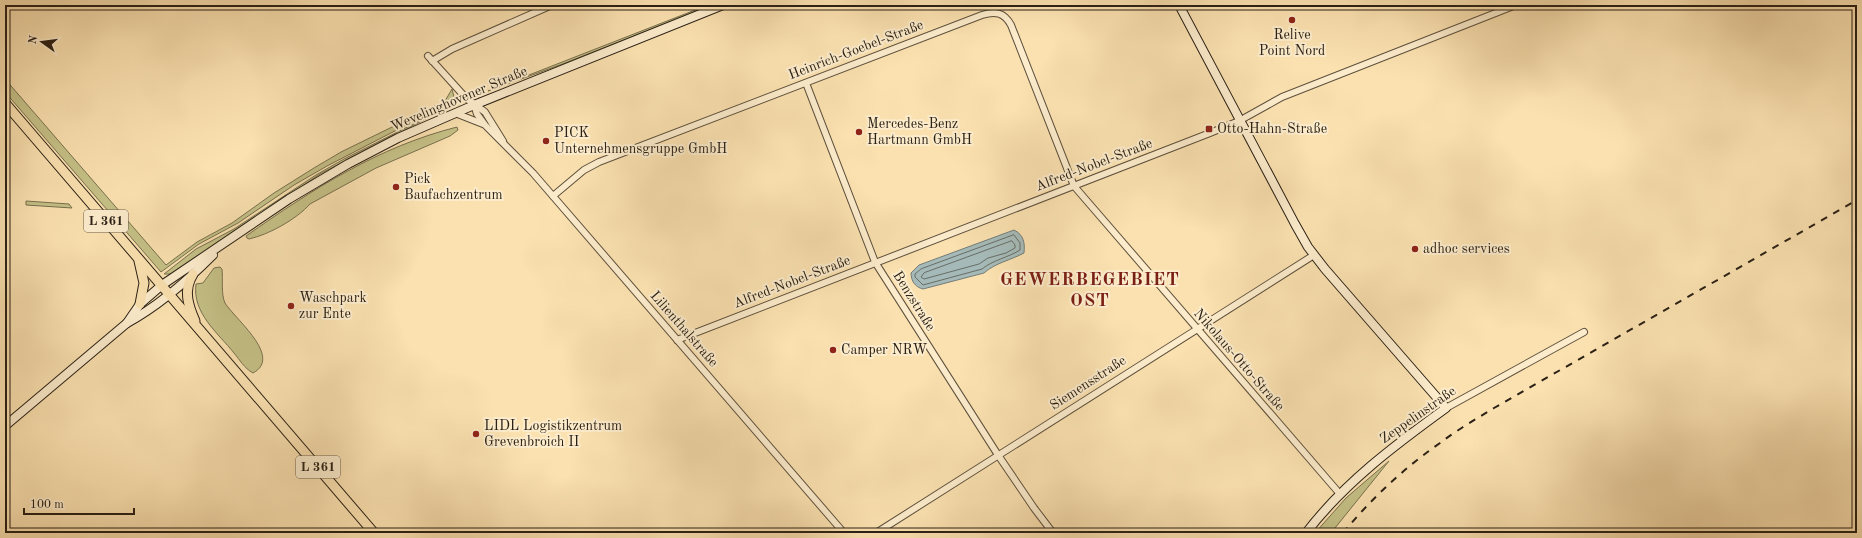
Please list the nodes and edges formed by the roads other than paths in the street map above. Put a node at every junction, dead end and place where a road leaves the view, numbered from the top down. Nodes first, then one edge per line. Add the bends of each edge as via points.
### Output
1 (552, 5) edge
2 (723, 5) edge
3 (1179, 5) edge
4 (1516, 5) edge
5 (806, 83) junction
6 (5, 103) edge
7 (474, 104) junction
8 (455, 113) junction
9 (1240, 121) junction
10 (485, 125) junction
11 (504, 142) junction
12 (1074, 186) junction
13 (553, 196) junction
14 (220, 247) junction
15 (1314, 255) junction
16 (138, 258) junction
17 (875, 262) junction
18 (193, 274) junction
19 (162, 286) junction
20 (168, 293) junction
21 (140, 304) junction
22 (127, 323) junction
23 (1196, 328) junction
24 (200, 330) junction
25 (1584, 332) dead end
26 (677, 340) junction
27 (1446, 408) junction
28 (5, 426) edge
29 (998, 455) junction
30 (1340, 494) junction
31 (374, 533) edge
32 (844, 533) edge
33 (876, 533) edge
34 (1053, 533) edge
35 (1306, 533) edge

1 - 7 street, Lilienthalstraße via 430,58
2 - 7 street, Wevelinghovener Straße
3 - 9 street
4 - 9 street, Alfred-Nobel-Straße via 1282,97
5 - 12 street, Heinrich-Goebel-Straße via 982,15 1000,13 1007,18 1011,26
5 - 13 street, Heinrich-Goebel-Straße via 599,162 584,170
5 - 17 street, Benzstraße
6 - 16 main road, L 361
7 - 8 street, Wevelinghovener Straße
7 - 10 street, Lilienthalstraße
7 - 11 street, Lilienthalstraße via 490,118
8 - 10 street, Lilienthalstraße
8 - 14 street, Wevelinghovener Straße via 398,138 327,175
9 - 12 street, Alfred-Nobel-Straße
9 - 15 street
10 - 11 street, Lilienthalstraße
11 - 13 street, Lilienthalstraße
12 - 17 street, Alfred-Nobel-Straße
12 - 23 street, Nikolaus-Otto-Straße
13 - 26 street, Lilienthalstraße
14 - 18 street, Wevelinghovener Straße
14 - 19 street, Wevelinghovener Straße
15 - 23 street, Siemensstraße
15 - 27 street
16 - 19 main road, L 361
16 - 21 main road, L 361 via 144,283
17 - 26 street, Alfred-Nobel-Straße
17 - 29 street, Benzstraße
18 - 20 street, Wevelinghovener Straße
18 - 24 main road, L 361 via 188,285 187,297
19 - 20 main road, L 361
19 - 21 street, Wevelinghovener Straße
20 - 22 street, Wevelinghovener Straße
20 - 24 main road, L 361
21 - 22 street, Wevelinghovener Straße
22 - 28 street
23 - 29 street, Siemensstraße
23 - 30 street, Nikolaus-Otto-Straße
24 - 31 main road, L 361
25 - 27 street, Zeppelinstraße
26 - 32 street, Lilienthalstraße
27 - 30 street, Zeppelinstraße via 1382,456
29 - 33 street, Siemensstraße
29 - 34 street, Benzstraße
30 - 35 street, Zeppelinstraße

